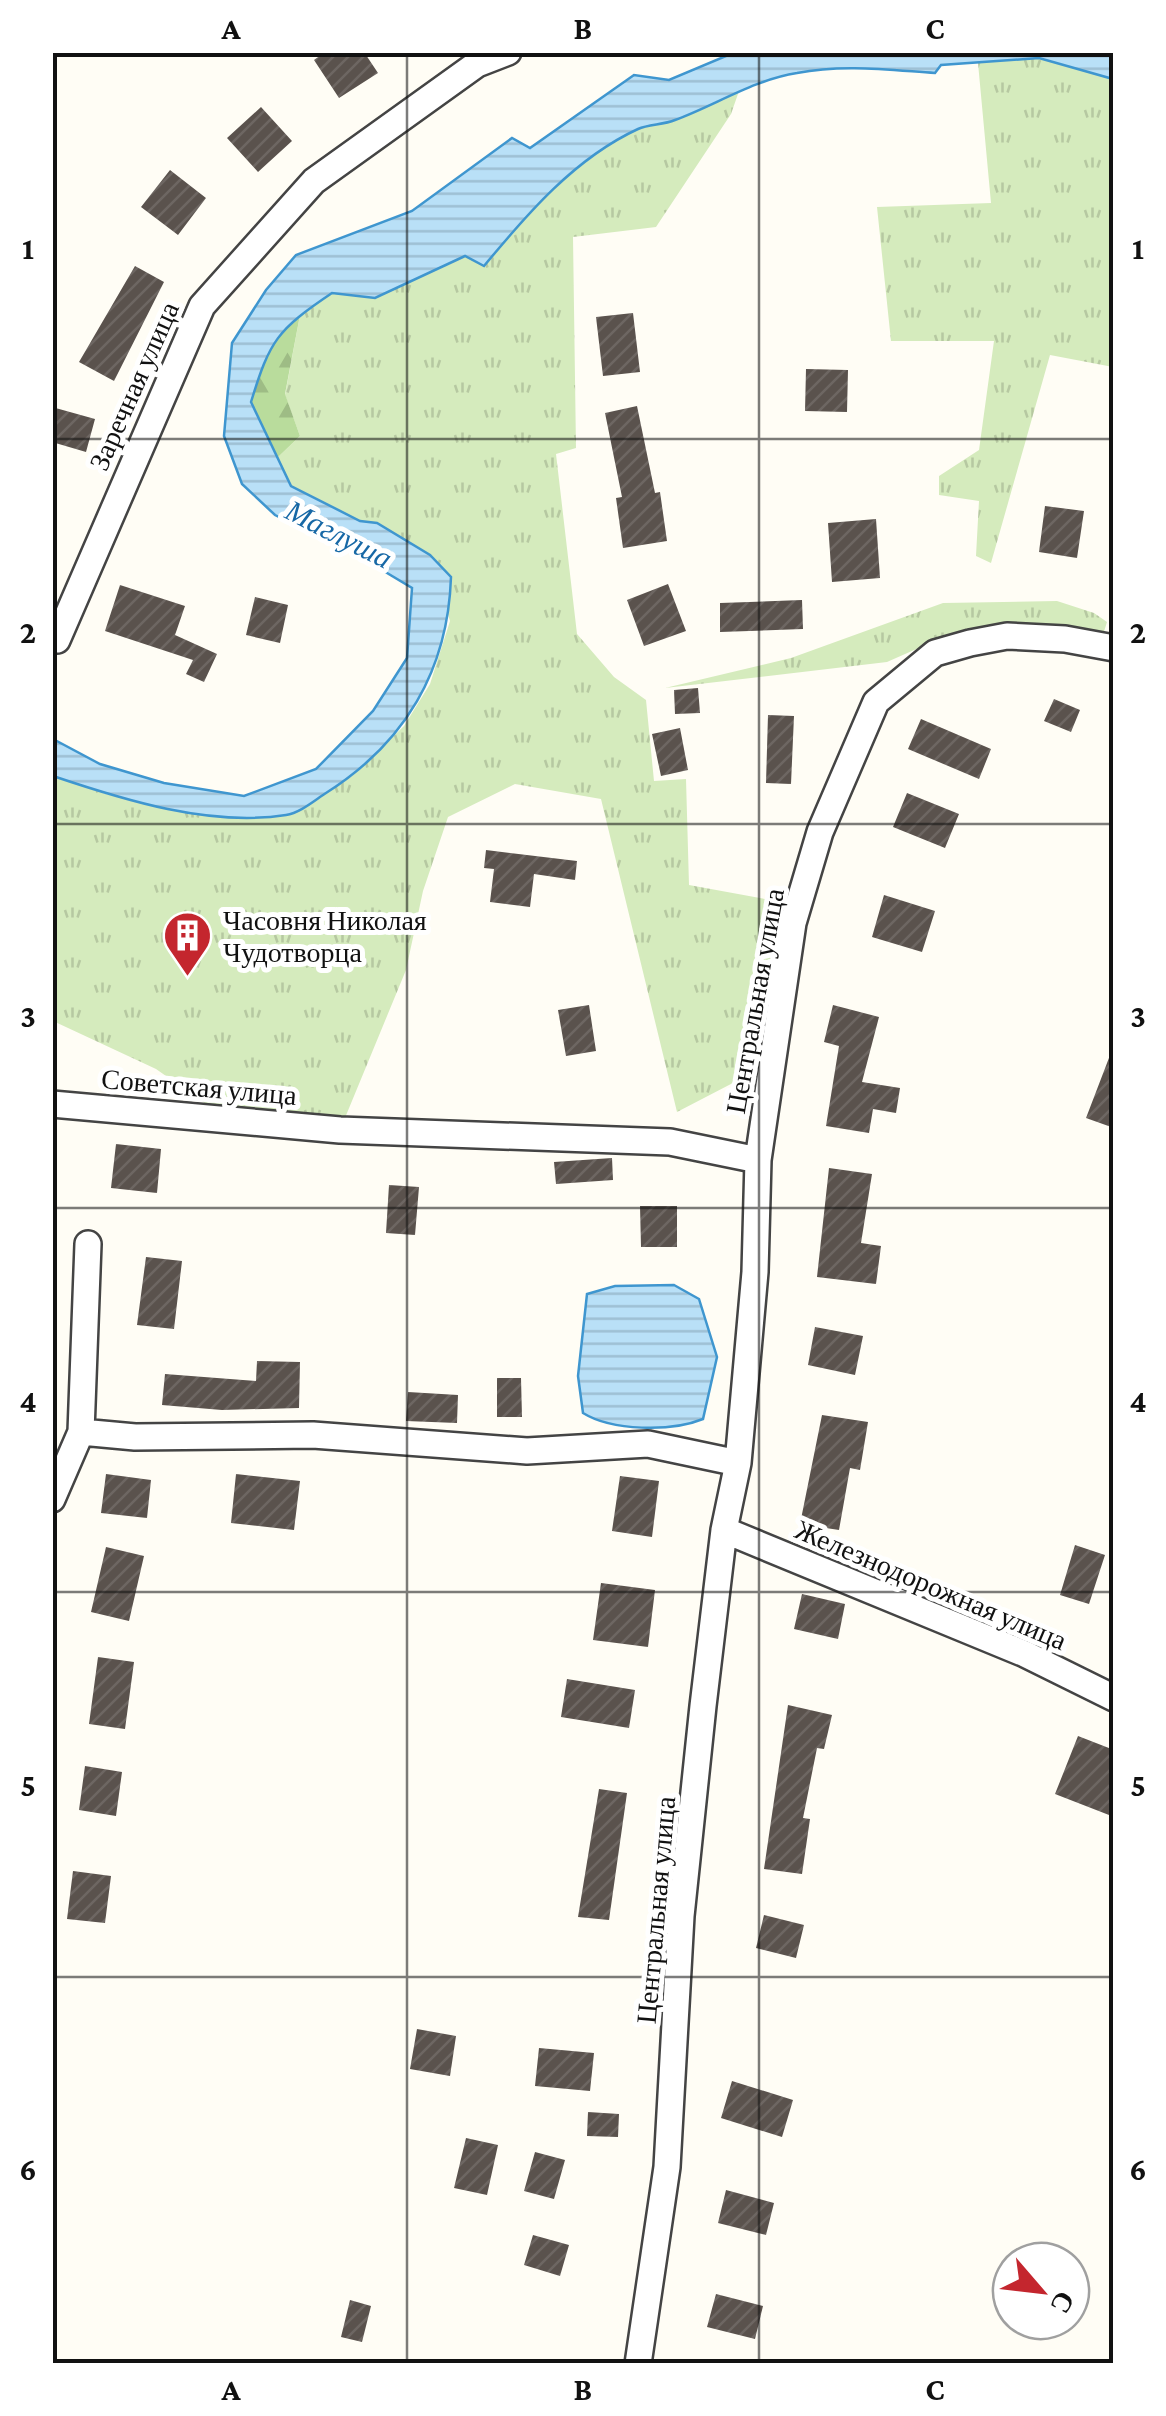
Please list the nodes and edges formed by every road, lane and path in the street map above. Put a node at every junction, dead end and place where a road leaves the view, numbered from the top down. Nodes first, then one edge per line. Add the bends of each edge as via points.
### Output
1 (508, 52) edge
2 (57, 640) dead end
3 (1114, 648) edge
4 (52, 1104) edge
5 (340, 1130) joint
6 (758, 1160) junction
7 (88, 1244) dead end
8 (82, 1432) junction
9 (738, 1463) junction
10 (52, 1499) edge
11 (724, 1530) junction
12 (1114, 1698) edge
13 (638, 2364) edge

1 - 2 street, Заречная улица via 477,64 314,181 202,306
3 - 6 street, Центральная улица via 1007,636 935,653 876,702 820,832 793,923
4 - 5 street, Советская улица
5 - 6 street, Центральная улица via 670,1142
6 - 9 street, Центральная улица
7 - 8 street
8 - 9 street via 312,1434 526,1450 648,1444
8 - 10 street
9 - 11 street, Центральная улица
11 - 12 street, Железнодорожная улица via 1025,1654
11 - 13 street, Центральная улица via 681,1916 667,2168

